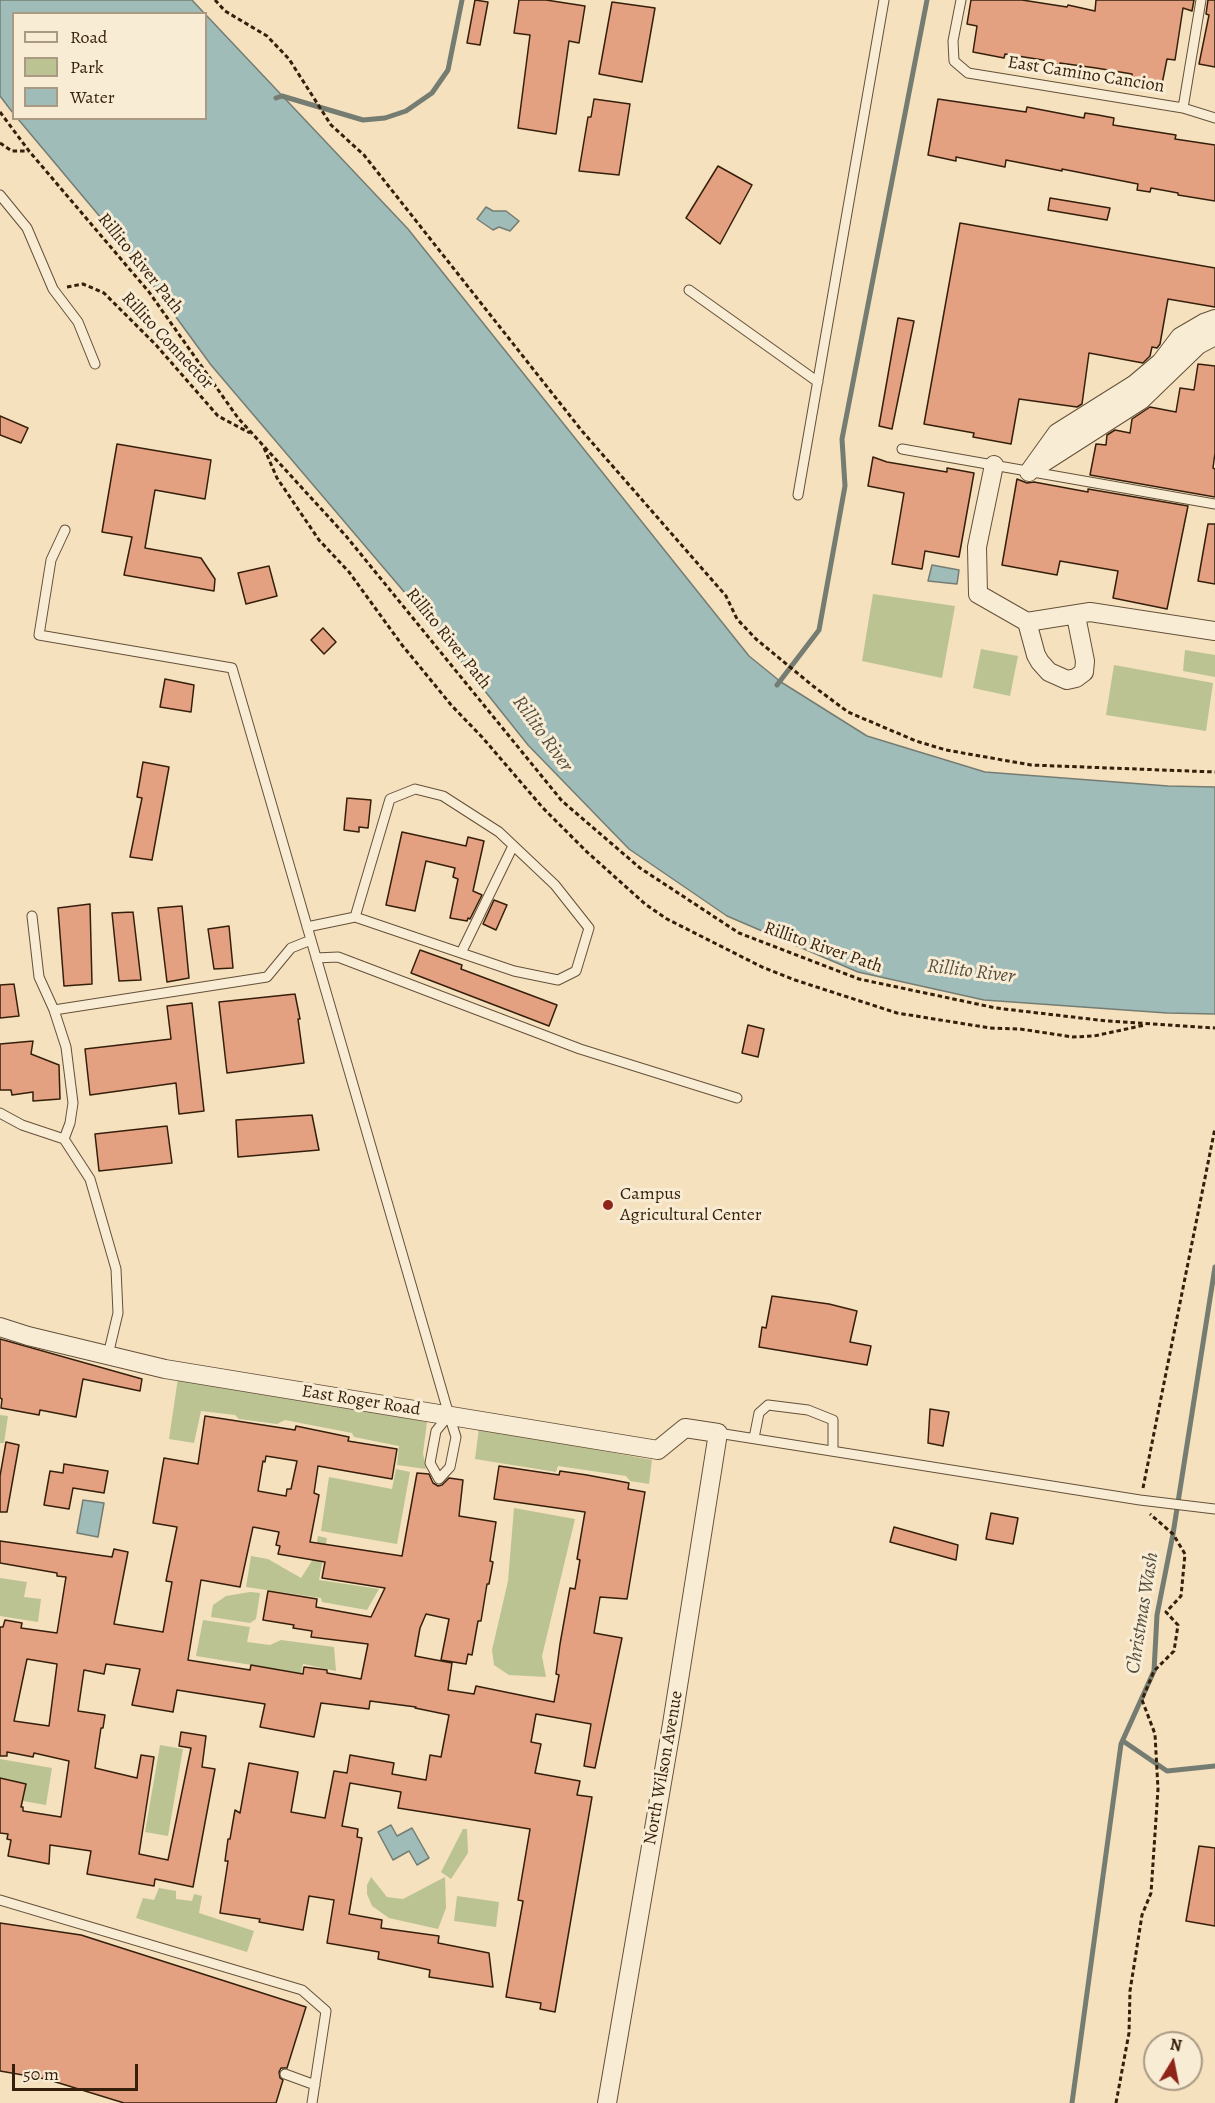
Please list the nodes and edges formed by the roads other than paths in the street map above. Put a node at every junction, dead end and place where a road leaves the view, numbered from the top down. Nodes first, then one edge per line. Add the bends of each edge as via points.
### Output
1 (884, 0) edge
2 (961, 0) edge
3 (1201, 0) edge
4 (1183, 108) junction
5 (1215, 118) edge
6 (0, 195) edge
7 (689, 290) dead end
8 (1215, 319) edge
9 (1215, 336) edge
10 (95, 364) dead end
11 (818, 382) junction
12 (1118, 405) junction
13 (902, 449) dead end
14 (994, 465) junction
15 (1029, 472) junction
16 (798, 495) dead end
17 (1215, 504) edge
18 (65, 530) dead end
19 (1076, 616) junction
20 (1027, 622) junction
21 (1215, 631) edge
22 (513, 846) junction
23 (32, 916) dead end
24 (355, 917) junction
25 (307, 927) junction
26 (311, 940) junction
27 (461, 953) junction
28 (316, 958) junction
29 (54, 1010) junction
30 (737, 1098) dead end
31 (0, 1113) edge
32 (64, 1139) junction
33 (0, 1326) edge
34 (108, 1355) junction
35 (449, 1415) junction
36 (718, 1432) junction
37 (754, 1438) junction
38 (833, 1451) junction
39 (1215, 1509) edge
40 (0, 1900) edge
41 (285, 2074) dead end
42 (315, 2085) junction
43 (312, 2103) edge
44 (607, 2103) edge

1 - 11 lane
2 - 4 lane, East Camino Cancion via 953,41 954,61 968,73
3 - 4 lane
4 - 5 lane, East Camino Cancion
6 - 10 lane via 27,228 53,289 78,322
7 - 11 lane
8 - 12 street via 1180,337
9 - 12 street via 1198,345 1141,400
11 - 16 lane
12 - 15 street via 1057,433
13 - 14 lane
14 - 15 lane
14 - 20 street via 977,547 978,594
15 - 17 lane
18 - 25 lane via 51,560 39,634 232,668
19 - 20 street
19 - 20 street via 1083,672 1068,680 1049,672 1040,662
19 - 21 street via 1090,612
22 - 24 lane via 499,832 443,796 416,789 390,799
22 - 27 lane
22 - 27 lane via 555,885 590,928 576,971 558,980 514,971
23 - 29 lane via 39,977
24 - 25 lane
24 - 27 lane
25 - 26 lane
26 - 28 lane
26 - 29 lane via 291,948 267,977
28 - 30 lane via 338,957 580,1049
28 - 35 lane
29 - 32 lane via 66,1047 72,1094 70,1123
31 - 32 lane
32 - 34 lane via 90,1179 116,1269 118,1313
33 - 34 street, East Roger Road
34 - 35 street, East Roger Road via 165,1369
35 - 35 lane via 436,1431 430,1463 439,1479 450,1467 456,1437
35 - 36 street, East Roger Road via 658,1450 685,1428
36 - 37 lane
36 - 44 street, North Wilson Avenue
37 - 38 lane
37 - 38 lane via 759,1413 768,1405 808,1410 833,1420
38 - 39 lane
40 - 42 lane via 302,1990 326,2011
41 - 42 lane
42 - 43 lane

